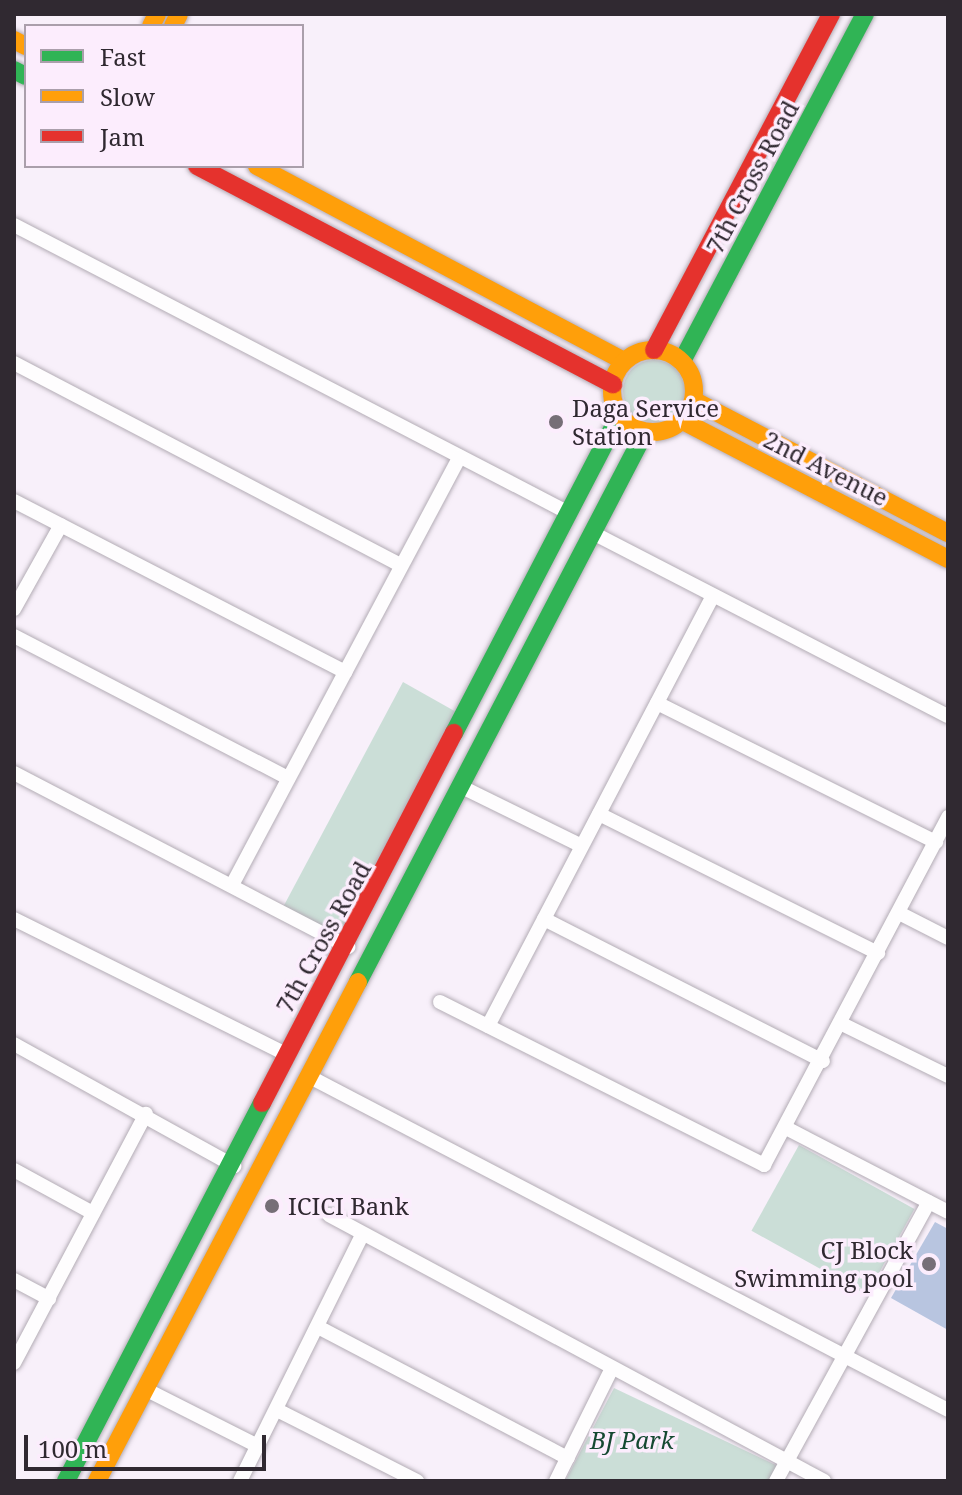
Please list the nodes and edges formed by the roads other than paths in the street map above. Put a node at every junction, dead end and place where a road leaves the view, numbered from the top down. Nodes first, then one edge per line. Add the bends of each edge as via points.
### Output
1 (831, 14) edge
2 (865, 14) edge
3 (201, 168) edge
4 (261, 168) edge
5 (14, 225) edge
6 (654, 350) junction
7 (624, 361) junction
8 (682, 361) junction
9 (14, 363) edge
10 (613, 384) junction
11 (695, 401) junction
12 (620, 414) junction
13 (681, 420) junction
14 (645, 432) junction
15 (460, 457) junction
16 (14, 501) edge
17 (569, 513) junction
18 (61, 525) junction
19 (593, 533) junction
20 (948, 533) edge
21 (948, 559) edge
22 (400, 565) junction
23 (713, 596) junction
24 (14, 609) edge
25 (14, 636) edge
26 (345, 672) junction
27 (657, 703) junction
28 (948, 716) edge
29 (14, 773) edge
30 (288, 778) junction
31 (460, 786) junction
32 (599, 814) junction
33 (948, 817) edge
34 (936, 842) junction
35 (580, 845) junction
36 (232, 885) junction
37 (899, 913) junction
38 (14, 919) edge
39 (544, 919) junction
40 (948, 938) edge
41 (348, 947) junction
42 (878, 953) junction
43 (440, 1002) dead end
44 (311, 1012) junction
45 (842, 1024) junction
46 (336, 1025) junction
47 (488, 1026) junction
48 (14, 1044) edge
49 (286, 1054) junction
50 (823, 1061) junction
51 (948, 1076) edge
52 (310, 1077) junction
53 (146, 1114) junction
54 (788, 1129) junction
55 (234, 1166) junction
56 (14, 1170) edge
57 (929, 1202) junction
58 (948, 1212) edge
59 (93, 1213) junction
60 (329, 1215) dead end
61 (198, 1233) junction
62 (361, 1237) junction
63 (222, 1244) junction
64 (14, 1280) edge
65 (49, 1299) junction
66 (318, 1327) junction
67 (843, 1356) junction
68 (14, 1363) edge
69 (611, 1370) junction
70 (145, 1389) junction
71 (948, 1410) edge
72 (279, 1411) junction
73 (258, 1446) junction
74 (568, 1458) junction
75 (77, 1461) junction
76 (786, 1462) junction
77 (98, 1478) edge
78 (66, 1481) edge
79 (240, 1481) edge
80 (417, 1481) edge
81 (556, 1481) edge
82 (776, 1481) edge
83 (824, 1481) edge

1 - 6 street, 7th Cross Road
2 - 8 street, 7th Cross Road
3 - 10 street
4 - 7 street
5 - 15 street
6 - 7 street
6 - 8 street
7 - 10 street
8 - 11 street
9 - 22 street
10 - 12 street
11 - 13 street
11 - 20 street, 2nd Avenue
12 - 14 street
12 - 17 street, 7th Cross Road
13 - 14 street
13 - 21 street, 2nd Avenue
14 - 19 street, 7th Cross Road
15 - 17 street
15 - 22 street
16 - 18 street
17 - 41 street, 7th Cross Road
18 - 24 street
18 - 26 street
19 - 23 street
19 - 31 street, 7th Cross Road
22 - 26 street
23 - 27 street
23 - 28 street
25 - 30 street
26 - 30 street
27 - 32 street
27 - 34 street
29 - 36 street
30 - 36 street
31 - 35 street
31 - 46 street, 7th Cross Road
32 - 35 street
32 - 42 street
33 - 34 street
34 - 37 street
35 - 39 street
36 - 41 street
37 - 40 street
37 - 42 street
38 - 49 street
39 - 47 street
39 - 50 street
41 - 44 street, 7th Cross Road
42 - 45 street
43 - 47 street
44 - 46 street
44 - 49 street, 7th Cross Road
45 - 50 street
45 - 51 street
46 - 52 street, 7th Cross Road
47 - 54 street via 758,1164 769,1161
48 - 53 street
49 - 55 street, 7th Cross Road
50 - 54 street
52 - 63 street, 7th Cross Road
52 - 67 street
53 - 55 street
53 - 59 street
54 - 57 street
55 - 61 street, 7th Cross Road
56 - 59 street
57 - 58 street
57 - 67 street
59 - 65 street
60 - 62 street
61 - 63 street
61 - 75 street, 7th Cross Road
62 - 66 street
62 - 69 street
63 - 70 street, 7th Cross Road
64 - 65 street
65 - 68 street
66 - 72 street
66 - 74 street
67 - 71 street
67 - 76 street
69 - 74 street
69 - 76 street
70 - 73 street
70 - 77 street, 7th Cross Road
72 - 73 street
72 - 80 street
73 - 79 street
74 - 81 street
75 - 77 street
75 - 78 street, 7th Cross Road
76 - 82 street
76 - 83 street

